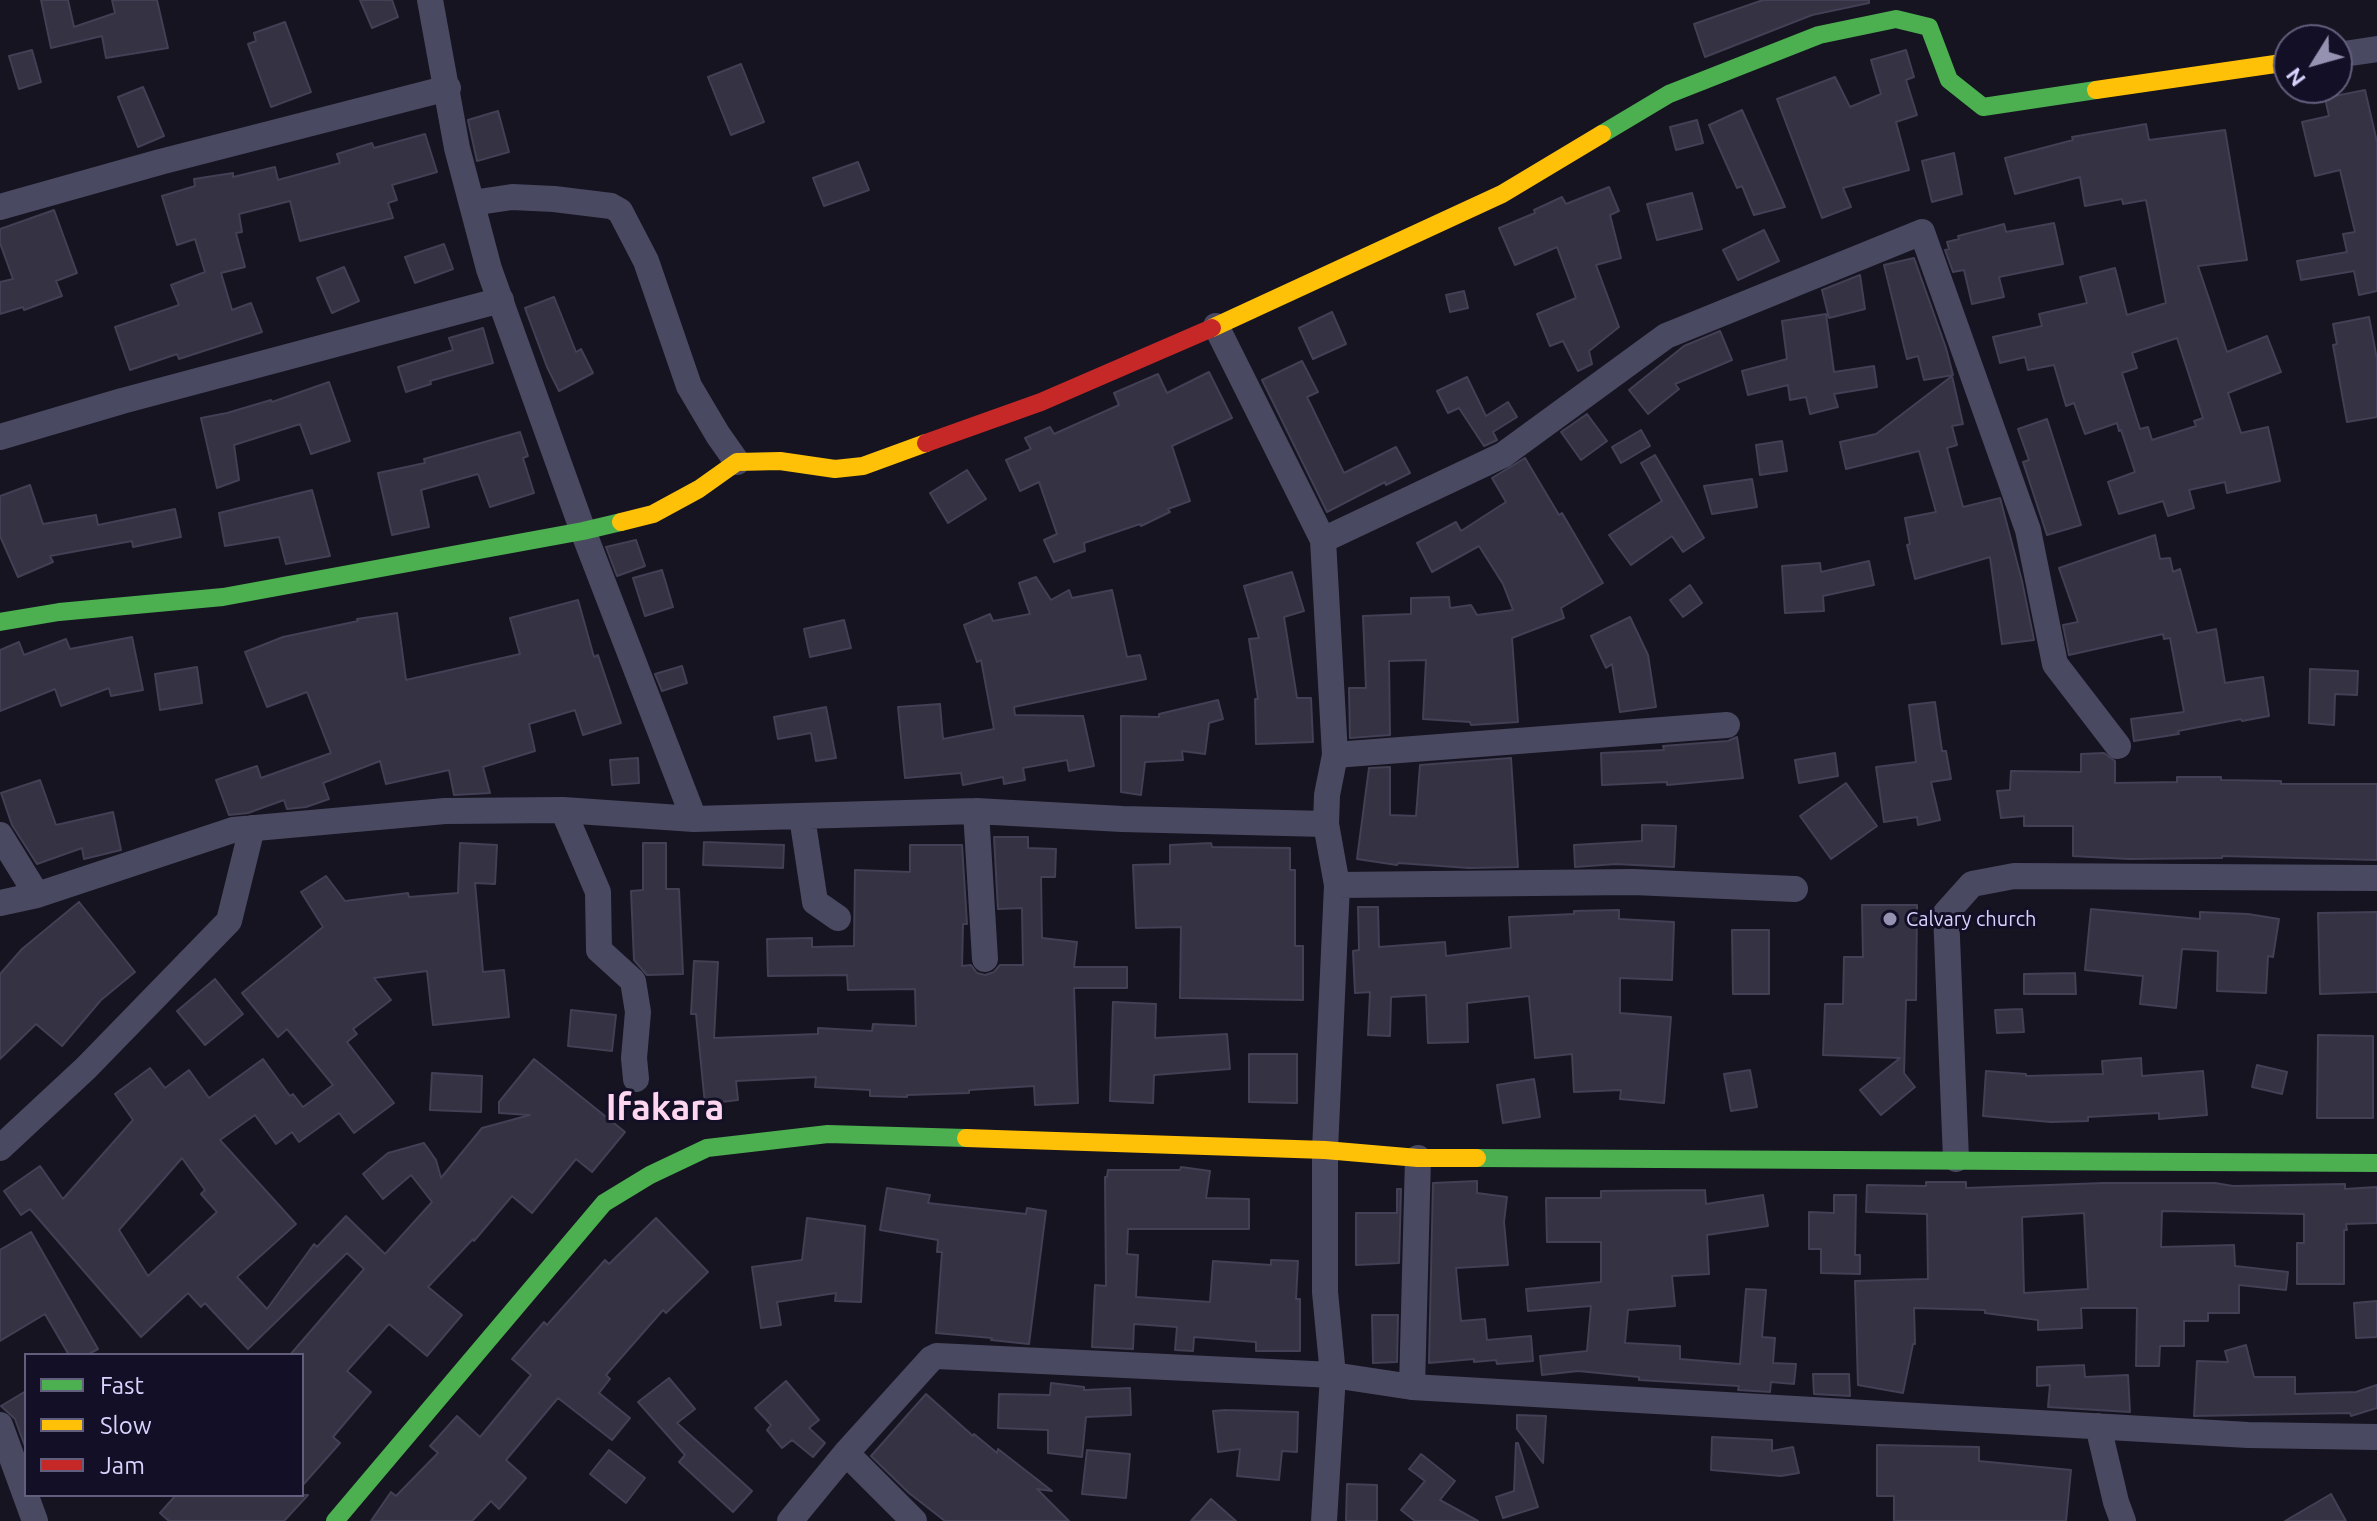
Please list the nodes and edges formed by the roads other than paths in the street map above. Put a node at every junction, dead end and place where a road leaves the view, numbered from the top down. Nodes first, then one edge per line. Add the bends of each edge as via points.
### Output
1 (430, 0) edge
2 (2377, 49) edge
3 (2353, 53) edge
4 (2273, 64) edge
5 (448, 88) junction
6 (472, 203) junction
7 (0, 207) edge
8 (501, 300) junction
9 (1216, 326) junction
10 (0, 437) edge
11 (737, 462) junction
12 (583, 531) junction
13 (1323, 540) junction
14 (0, 622) edge
15 (1727, 725) dead end
16 (2118, 746) dead end
17 (1335, 755) junction
18 (563, 810) junction
19 (976, 811) junction
20 (802, 817) junction
21 (694, 819) junction
22 (1326, 824) junction
23 (252, 828) junction
24 (0, 835) edge
25 (2377, 878) edge
26 (1337, 885) junction
27 (1795, 889) dead end
28 (37, 895) junction
29 (0, 903) edge
30 (838, 918) dead end
31 (985, 959) dead end
32 (636, 1079) dead end
33 (0, 1148) edge
34 (1325, 1150) junction
35 (1418, 1158) junction
36 (1956, 1159) junction
37 (2377, 1163) edge
38 (1333, 1375) junction
39 (1412, 1387) junction
40 (0, 1425) edge
41 (2098, 1426) junction
42 (2377, 1437) edge
43 (846, 1453) junction
44 (24, 1491) edge
45 (26, 1497) edge
46 (35, 1521) edge
47 (335, 1521) edge
48 (790, 1521) edge
49 (914, 1521) edge
50 (1324, 1521) edge
51 (2123, 1521) edge

1 - 5 street
2 - 3 street
4 - 9 street via 1983,107 1949,80 1929,27 1896,19 1819,35 1669,94 1502,194
5 - 6 street
5 - 7 street
6 - 8 street
6 - 11 street via 512,197 554,199 620,211 646,261 689,386
8 - 10 street
8 - 12 street
9 - 11 street via 1041,402 863,466
9 - 13 street
11 - 12 street via 653,514
12 - 14 street via 223,597
12 - 21 street
13 - 16 street via 1503,455 1666,336 1922,232 2028,530 2055,664
13 - 17 street
15 - 17 street
17 - 22 street
18 - 21 street
18 - 23 street via 445,811
18 - 32 street via 598,892 599,950 633,981 638,1012
19 - 20 street
19 - 22 street
19 - 31 street
20 - 21 street
20 - 30 street via 815,902
22 - 26 street
23 - 28 street
23 - 33 street via 229,921
24 - 28 street
25 - 36 street via 2014,876 1972,884 1946,913
26 - 27 street via 1633,882
26 - 34 street
28 - 29 street
34 - 35 street
34 - 38 street via 1325,1292
34 - 47 street via 828,1134 707,1148 604,1203
35 - 36 street
35 - 39 street
36 - 37 street
38 - 39 street
38 - 43 street via 937,1356
38 - 50 street
39 - 41 street
40 - 44 street
41 - 42 street
41 - 51 street
43 - 48 street
43 - 49 street
45 - 46 street

